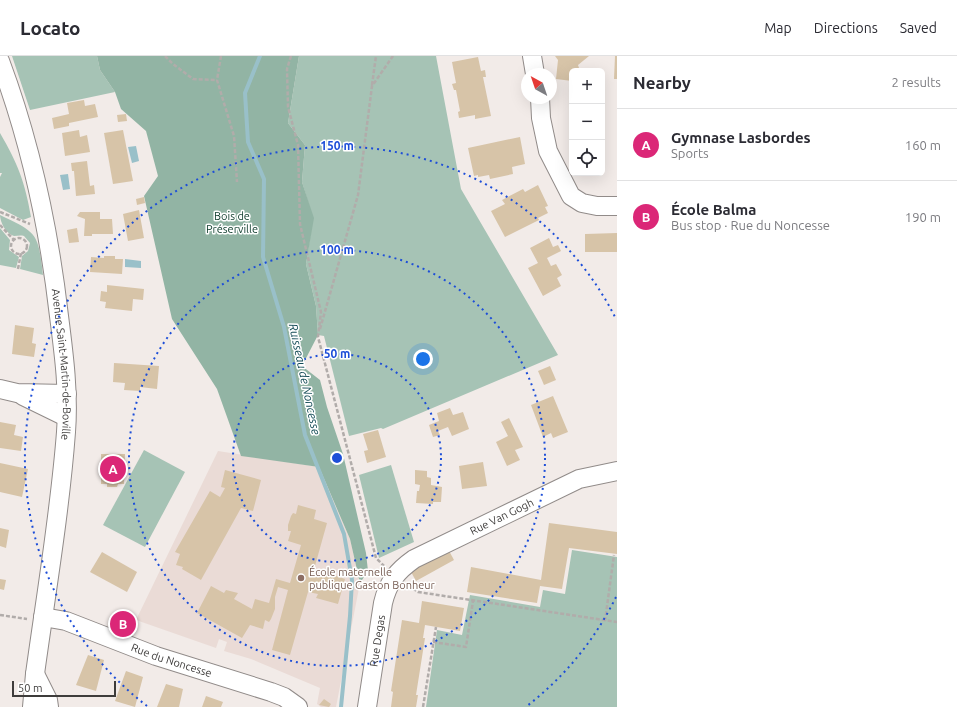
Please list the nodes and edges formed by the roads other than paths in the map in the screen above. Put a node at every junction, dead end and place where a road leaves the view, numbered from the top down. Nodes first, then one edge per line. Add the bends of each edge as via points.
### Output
1 (532, 56) edge
2 (0, 61) edge
3 (534, 68) edge
4 (541, 104) edge
5 (617, 206) edge
6 (8, 391) edge
7 (67, 394) junction
8 (66, 417) junction
9 (617, 471) edge
10 (394, 576) joint
11 (43, 617) junction
12 (34, 674) junction
13 (32, 707) edge
14 (49, 707) edge
15 (298, 707) edge
16 (367, 707) edge

1 - 3 street
2 - 7 street, Avenue Saint-Martin-de-Boville via 22,127 46,222 55,275
4 - 5 street via 548,151 571,196 582,203
6 - 7 street
6 - 8 street
7 - 8 street, Avenue Saint-Martin-de-Boville
8 - 11 street, Avenue Saint-Martin-de-Boville
9 - 10 street, Rue Van Gogh via 579,479 414,559
10 - 16 street, Rue Degas via 386,588
11 - 12 street, Avenue Saint-Martin-de-Boville
11 - 15 street, Rue du Noncesse via 66,621 156,656 272,692
12 - 13 street, Avenue Saint-Martin-de-Boville
12 - 14 street

